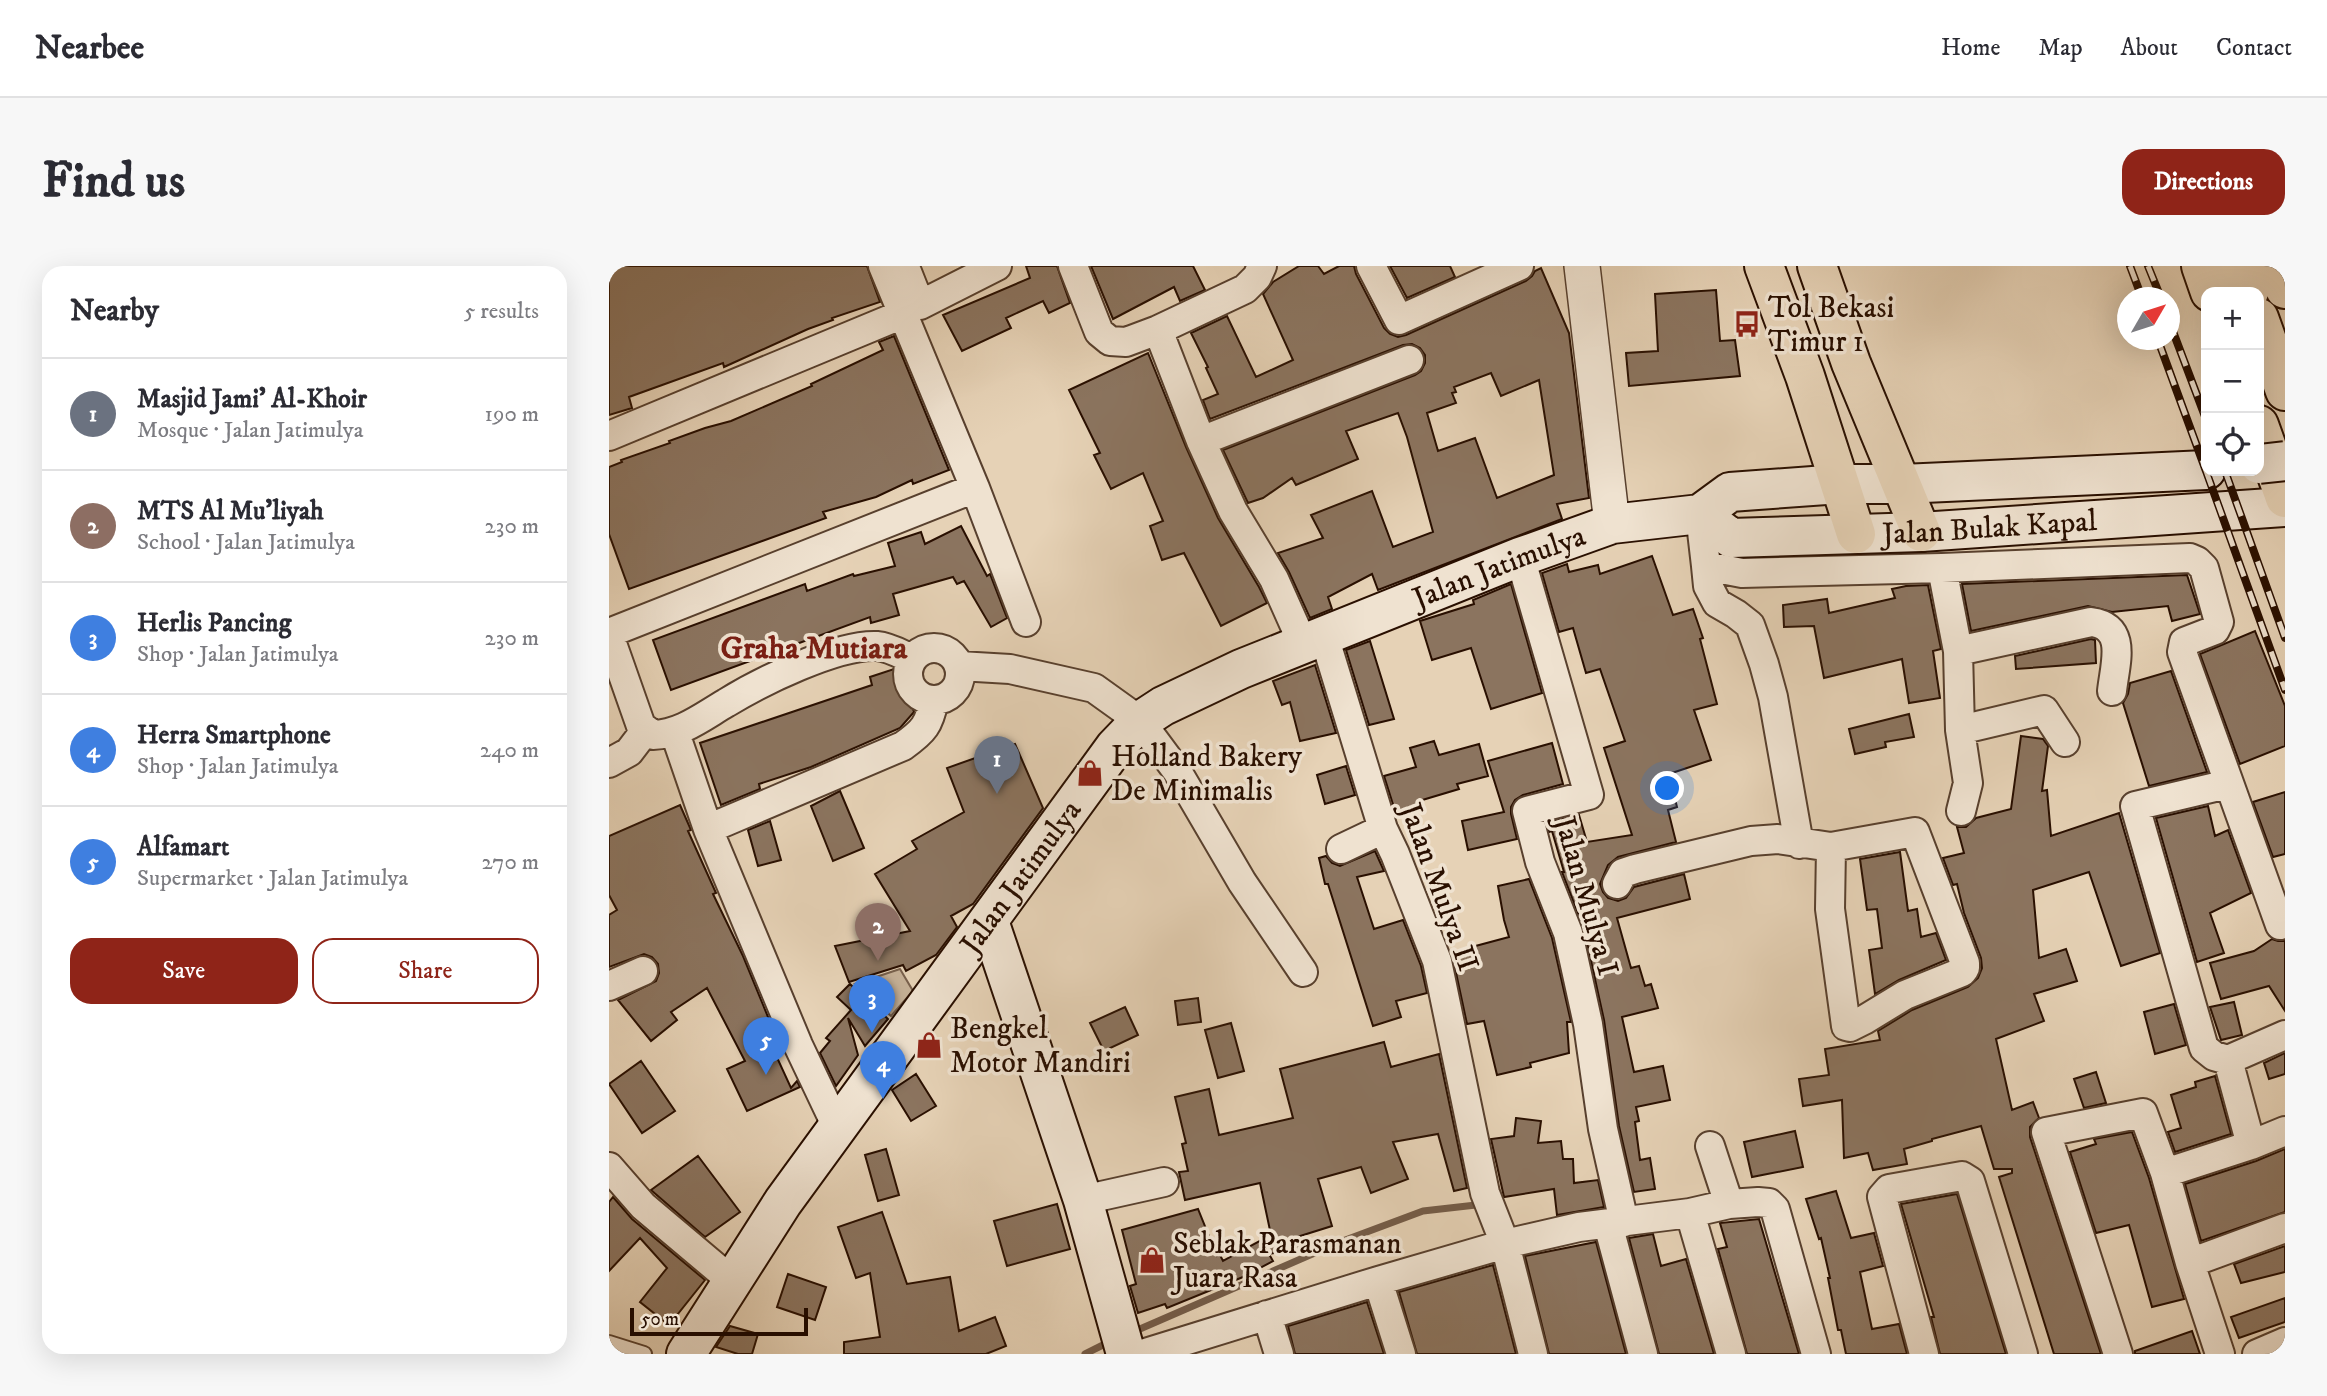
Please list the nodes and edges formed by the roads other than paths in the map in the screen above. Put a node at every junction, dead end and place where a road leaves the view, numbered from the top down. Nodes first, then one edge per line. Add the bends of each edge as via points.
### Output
1 (883, 266) edge
2 (904, 266) edge
3 (997, 266) edge
4 (1073, 266) edge
5 (1262, 266) edge
6 (1371, 266) edge
7 (1519, 266) edge
8 (1582, 266) edge
9 (1764, 266) edge
10 (1817, 266) edge
11 (2201, 266) edge
12 (2240, 266) edge
13 (2277, 266) edge
14 (2208, 287) edge
15 (2247, 287) edge
16 (2285, 289) edge
17 (903, 314) junction
18 (1158, 330) junction
19 (2264, 332) edge
20 (1409, 360) dead end
21 (1851, 363) junction
22 (1805, 376) junction
23 (2285, 391) edge
24 (609, 436) edge
25 (2264, 439) edge
26 (1201, 441) junction
27 (2285, 461) edge
28 (2264, 463) edge
29 (2197, 471) edge
30 (1840, 484) junction
31 (1902, 484) junction
32 (975, 488) junction
33 (2285, 498) edge
34 (2285, 507) edge
35 (1700, 513) junction
36 (1612, 524) junction
37 (1921, 532) junction
38 (1856, 534) junction
39 (1520, 556) junction
40 (1706, 566) junction
41 (1942, 568) junction
42 (1026, 622) dead end
43 (609, 634) edge
44 (1314, 640) junction
45 (1958, 651) junction
46 (912, 659) junction
47 (959, 666) junction
48 (2112, 691) dead end
49 (934, 700) junction
50 (1140, 721) junction
51 (1960, 730) junction
52 (645, 731) junction
53 (674, 733) junction
54 (2065, 742) dead end
55 (609, 763) edge
56 (2228, 784) junction
57 (1961, 811) dead end
58 (708, 829) junction
59 (1383, 829) junction
60 (1799, 844) junction
61 (1831, 847) junction
62 (1342, 849) dead end
63 (1617, 884) dead end
64 (989, 921) junction
65 (2280, 925) dead end
66 (643, 971) dead end
67 (1303, 972) dead end
68 (609, 986) edge
69 (2285, 1035) edge
70 (2228, 1060) junction
71 (837, 1127) junction
72 (2285, 1131) edge
73 (2251, 1144) junction
74 (1710, 1146) dead end
75 (609, 1167) edge
76 (2165, 1173) junction
77 (1164, 1182) dead end
78 (1083, 1200) junction
79 (1729, 1204) junction
80 (1690, 1213) junction
81 (1616, 1223) junction
82 (2285, 1228) edge
83 (1505, 1244) junction
84 (2190, 1263) junction
85 (1378, 1280) junction
86 (732, 1281) junction
87 (1267, 1315) junction
88 (2285, 1342) edge
89 (609, 1343) edge
90 (1127, 1345) edge
91 (644, 1354) edge
92 (685, 1354) edge
93 (1279, 1354) edge
94 (1401, 1354) edge
95 (1533, 1354) edge
96 (1643, 1354) edge
97 (1731, 1354) edge
98 (1816, 1354) edge
99 (1924, 1354) edge
100 (2023, 1354) edge
101 (2118, 1354) edge
102 (2220, 1354) edge
103 (2257, 1354) edge

1 - 17 street
2 - 3 street via 920,305
4 - 18 street via 1098,332 1110,341 1126,342
5 - 18 street via 1245,289
6 - 7 street via 1399,320
8 - 36 street
9 - 22 highway
10 - 21 highway
11 - 14 highway
12 - 15 highway
13 - 16 highway
17 - 24 street
17 - 32 street
18 - 26 street, Jalan Mulya II
19 - 23 highway
20 - 26 street
21 - 22 highway
21 - 31 highway
22 - 30 highway
25 - 33 highway
26 - 44 street, Jalan Mulya II via 1233,511
27 - 28 main road, bridge
29 - 31 main road, Jalan Bulak Kapal
30 - 31 main road, Jalan Bulak Kapal
30 - 35 main road, Jalan Bulak Kapal via 1730,492
30 - 38 highway
31 - 37 highway
32 - 42 street
32 - 43 street
34 - 37 main road, Jalan Bulak Kapal
35 - 36 main road, Jalan Bulak Kapal
35 - 38 main road, Jalan Bulak Kapal via 1731,538
35 - 40 street
36 - 39 main road, Jalan Jatimulya
37 - 38 main road, Jalan Bulak Kapal
39 - 44 main road, Jalan Jatimulya
39 - 81 street, Jalan Mulya I via 1589,794 1527,811 1568,933 1588,1024
40 - 41 street via 1742,573
40 - 60 street via 1717,603 1750,625 1764,664
41 - 45 street
41 - 56 street via 2197,561 2204,568 2219,622 2215,630 2184,642 2182,652
43 - 52 street
44 - 50 main road, Jalan Jatimulya via 1241,669
44 - 59 street, Jalan Mulya II
45 - 48 street via 2091,622 2100,624 2116,639
45 - 51 street
46 - 47 street via 928,648 937,648 947,651
46 - 49 street via 909,681 924,698
46 - 53 street via 877,646 852,649 769,678
47 - 49 street via 952,693
47 - 50 street via 1010,669 1094,688
49 - 58 street via 922,732 903,746
50 - 64 main road, Jalan Jatimulya via 1115,747
50 - 67 street via 1177,771
51 - 54 street via 2044,710
51 - 57 street via 1968,783
52 - 53 street
52 - 55 street via 629,752
53 - 58 street
56 - 65 street
56 - 70 street via 2135,806 2200,1040 2214,1056
58 - 71 street
59 - 62 street
59 - 83 street, Jalan Mulya II via 1437,961 1485,1193
60 - 61 street
60 - 63 street via 1778,839 1751,841 1635,869 1623,873
61 - 61 street via 1830,909 1846,1026 1962,972 1965,962 1915,832
64 - 71 main road, Jalan Jatimulya
64 - 78 main road
66 - 68 street
69 - 70 street
70 - 73 street
71 - 86 main road, Jalan Jatimulya
72 - 73 street
73 - 76 street
74 - 79 street
75 - 86 street via 643,1206
76 - 84 street
76 - 101 street via 2143,1113 2046,1132
77 - 78 street
78 - 90 main road
79 - 80 street
79 - 98 street via 1769,1203 1775,1209
80 - 81 street
80 - 97 street
81 - 83 street
81 - 96 street
82 - 84 street
83 - 85 street
83 - 95 street, Jalan Mulya II
84 - 102 street
85 - 87 street
85 - 94 street
86 - 92 main road, Jalan Jatimulya
87 - 90 street
87 - 93 street
88 - 103 street
89 - 91 lane
99 - 100 street via 1882,1197 1889,1189 1962,1176 1970,1181

